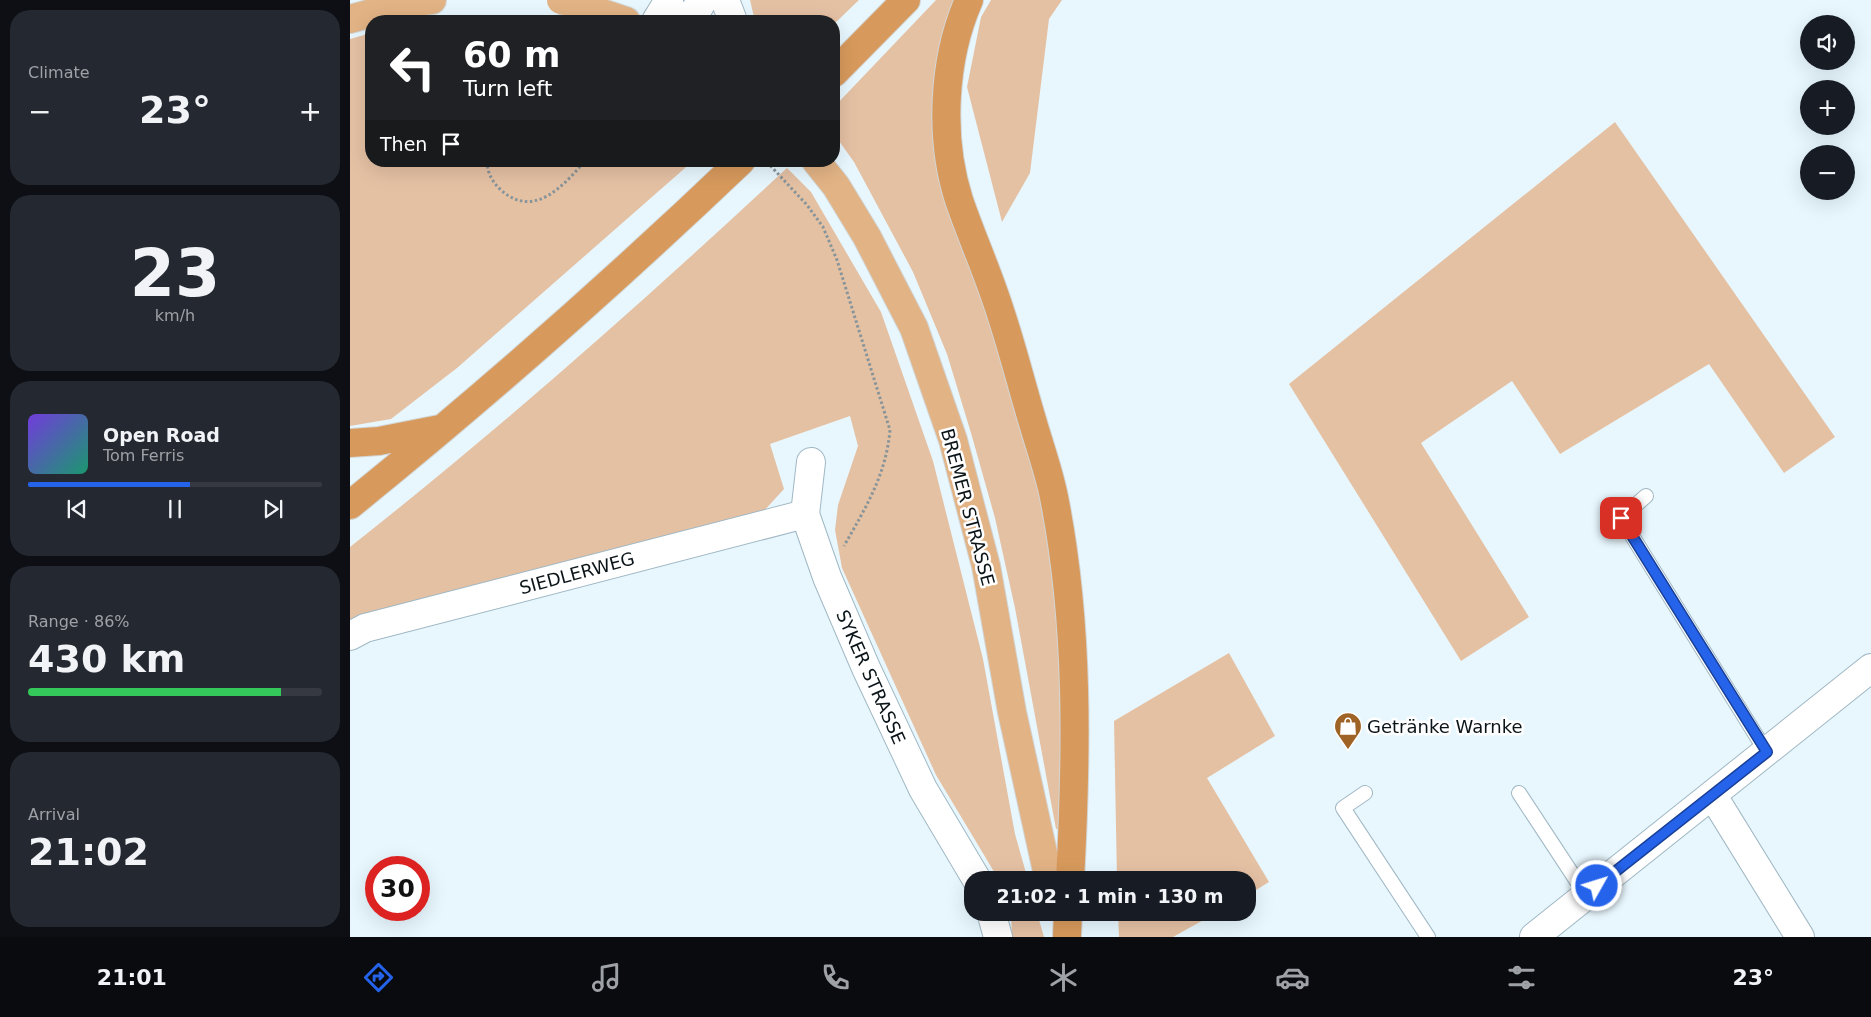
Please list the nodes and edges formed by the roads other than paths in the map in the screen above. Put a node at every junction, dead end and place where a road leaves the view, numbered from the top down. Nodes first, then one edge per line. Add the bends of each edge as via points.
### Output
1 (432, 0) edge
2 (669, 0) edge
3 (703, 0) edge
4 (725, 0) edge
5 (906, 0) edge
6 (969, 0) edge
7 (565, 1) edge
8 (608, 15) edge
9 (660, 15) edge
10 (689, 15) edge
11 (731, 15) edge
12 (350, 18) edge
13 (840, 67) edge
14 (735, 167) edge
15 (821, 167) edge
16 (444, 429) junction
17 (350, 443) edge
18 (811, 462) dead end
19 (1646, 496) dead end
20 (350, 505) edge
21 (805, 514) junction
22 (350, 636) edge
23 (1871, 668) edge
24 (1767, 752) junction
25 (1365, 793) dead end
26 (1519, 793) dead end
27 (1713, 796) junction
28 (972, 871) edge
29 (1047, 871) edge
30 (1070, 871) edge
31 (1586, 895) junction
32 (994, 921) edge
33 (1062, 921) edge
34 (1068, 921) edge
35 (998, 937) edge
36 (1067, 937) edge
37 (1428, 937) edge
38 (1534, 937) edge
39 (1800, 937) edge

1 - 12 main road
2 - 9 street
3 - 10 street
4 - 11 street
5 - 13 highway
6 - 30 highway via 954,45 947,102 949,149 958,198 1001,314 1053,495 1068,582 1074,654
7 - 8 main road
14 - 16 highway via 655,244
15 - 29 main road, BREMER STRASSE via 868,237 914,328 953,440 986,566 1012,712
16 - 17 highway
16 - 20 highway
18 - 21 street, SYKER STRASSE
19 - 24 lane via 1621,518
21 - 22 street, SIEDLERWEG via 365,628
21 - 28 street, SYKER STRASSE via 827,577 866,668 923,789
23 - 24 street
24 - 27 street
25 - 37 lane via 1343,808
26 - 31 lane
27 - 31 street
27 - 39 street
31 - 38 street
32 - 35 street
33 - 36 main road
34 - 36 highway

